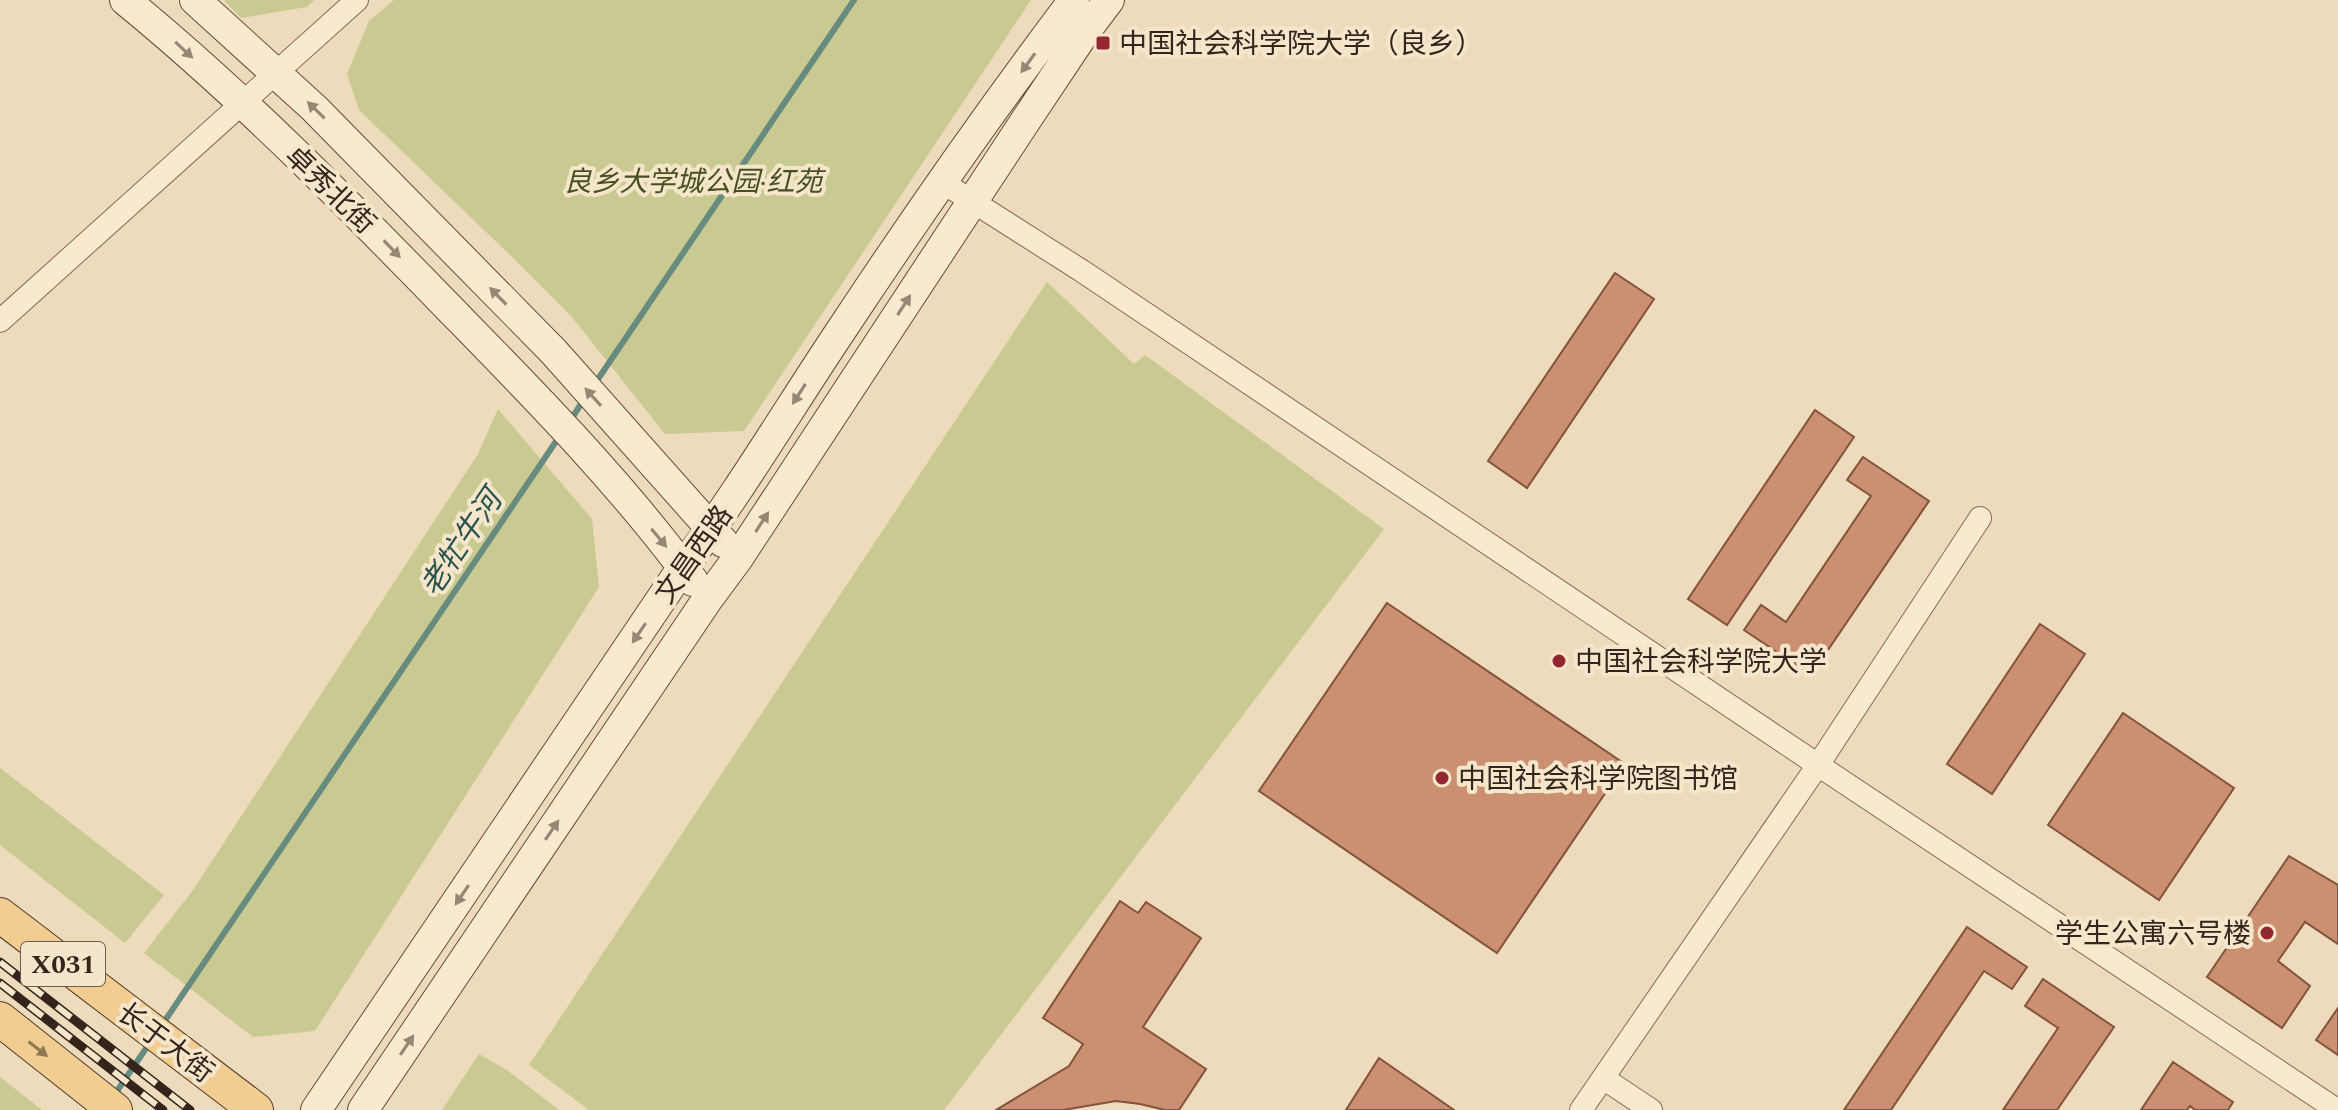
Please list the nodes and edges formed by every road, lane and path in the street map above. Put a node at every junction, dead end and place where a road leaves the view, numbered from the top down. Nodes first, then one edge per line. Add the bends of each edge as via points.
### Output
1 (125, 0) edge
2 (195, 0) edge
3 (357, 0) edge
4 (1074, 0) edge
5 (1109, 0) edge
6 (275, 72) junction
7 (241, 103) junction
8 (942, 182) junction
9 (973, 201) junction
10 (0, 321) edge
11 (1980, 518) dead end
12 (711, 530) junction
13 (738, 558) junction
14 (683, 567) junction
15 (707, 600) junction
16 (1818, 765) junction
17 (0, 915) edge
18 (0, 1019) edge
19 (1603, 1078) junction
20 (115, 1110) edge
21 (256, 1110) edge
22 (316, 1110) edge
23 (363, 1110) edge
24 (1581, 1110) edge
25 (1651, 1110) edge
26 (2337, 1110) edge

1 -> 7 main road, 卓秀北街
2 - 6 main road, 卓秀北街
3 - 6 street
4 -> 8 main road, 文昌西路
5 - 9 main road, 文昌西路
6 - 7 street
12 -> 6 main road, 卓秀北街 via 553,351
7 - 10 street
7 -> 14 main road, 卓秀北街 via 356,212 527,389
8 - 9 street
8 -> 12 main road, 文昌西路
13 -> 9 main road, 文昌西路
9 - 16 street
11 - 16 street
12 - 13 main road, 卓秀北街
12 - 14 main road, 文昌西路
13 - 15 main road, 文昌西路
14 - 15 main road, 卓秀北街
14 -> 22 main road, 文昌西路
23 -> 15 main road, 文昌西路
16 - 19 street
16 - 26 street
17 - 21 main road, 长于大街 / X031
18 -> 20 main road, X031
19 - 24 street
19 - 25 street

